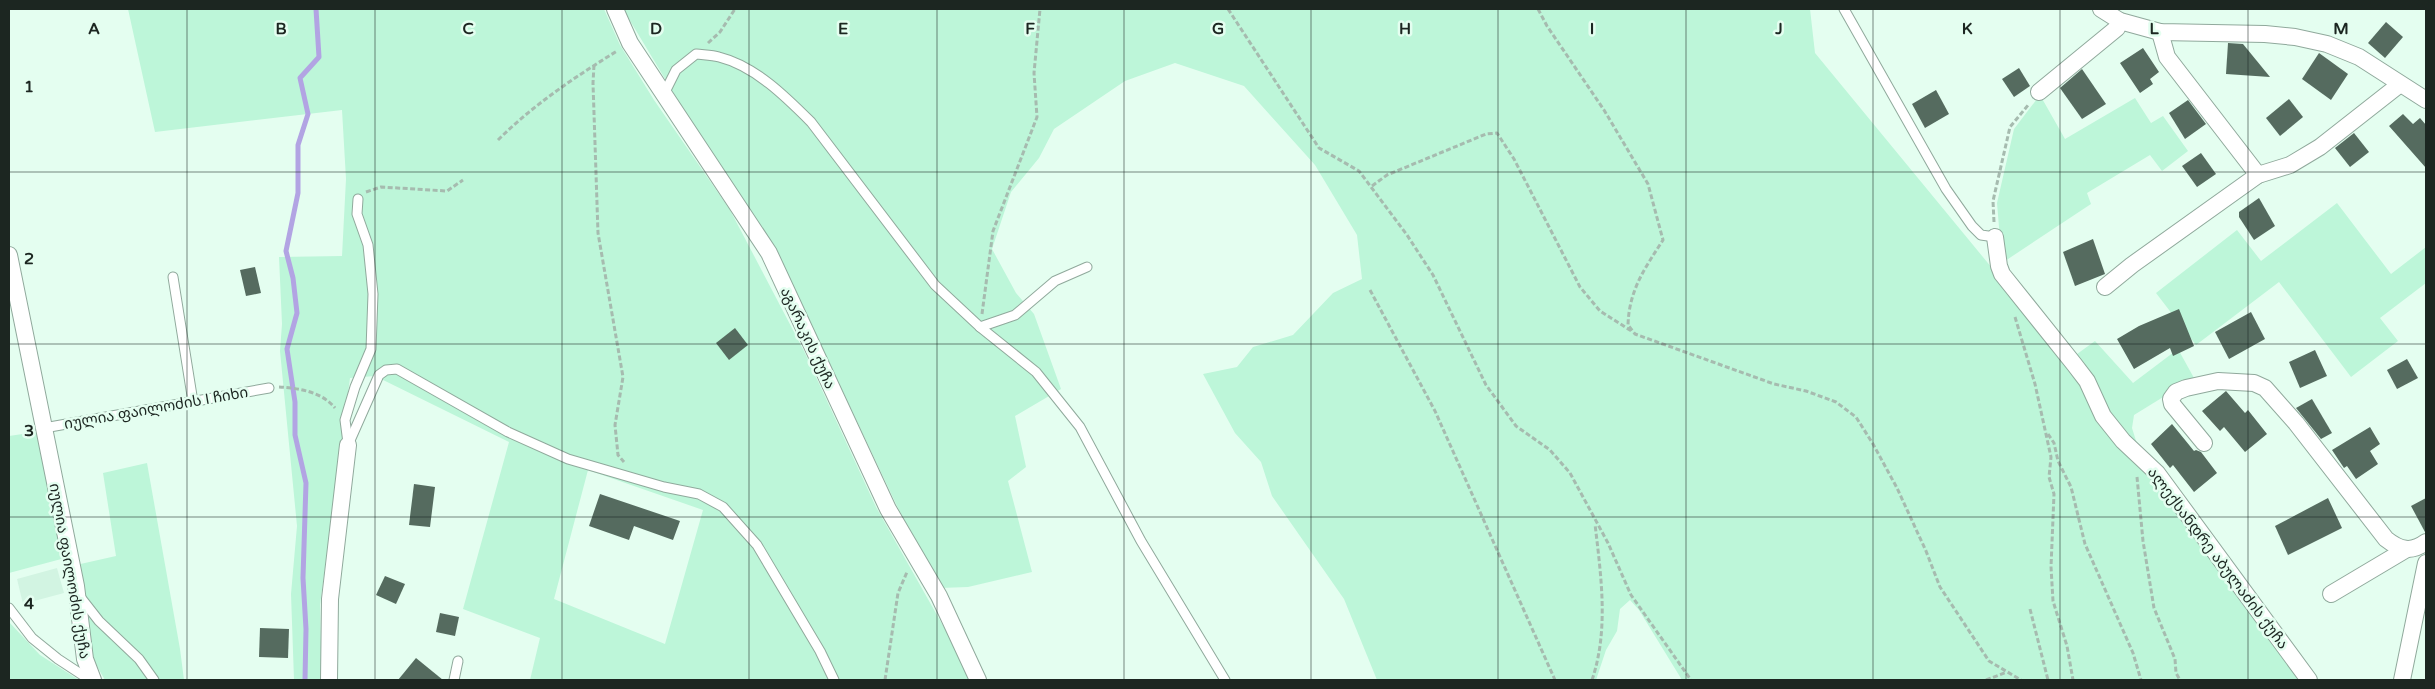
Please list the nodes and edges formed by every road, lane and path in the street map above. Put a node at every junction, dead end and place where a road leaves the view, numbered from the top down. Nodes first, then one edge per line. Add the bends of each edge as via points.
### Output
1 (615, 9) edge
2 (735, 9) edge
3 (1040, 9) edge
4 (1228, 9) edge
5 (1538, 9) edge
6 (1844, 9) edge
7 (2102, 9) edge
8 (2120, 20) junction
9 (2160, 32) junction
10 (630, 43) junction
11 (696, 54) junction
12 (594, 65) junction
13 (2399, 84) junction
14 (2039, 92) joint
15 (664, 94) junction
16 (2426, 100) edge
17 (498, 140) dead end
18 (2258, 175) junction
19 (463, 180) dead end
20 (1372, 186) junction
21 (358, 199) joint
22 (1995, 237) junction
23 (9, 255) edge
24 (1086, 267) dead end
25 (173, 277) dead end
26 (2105, 287) dead end
27 (1370, 290) dead end
28 (2013, 310) dead end
29 (980, 327) junction
30 (1635, 334) junction
31 (269, 388) joint
32 (193, 402) junction
33 (345, 420) junction
34 (44, 428) junction
35 (2046, 431) junction
36 (2204, 443) dead end
37 (348, 445) junction
38 (2134, 452) junction
39 (640, 480) junction
40 (1595, 521) junction
41 (2426, 542) edge
42 (2405, 550) junction
43 (914, 555) junction
44 (2426, 563) edge
45 (76, 586) junction
46 (2331, 594) dead end
47 (9, 608) edge
48 (2030, 609) dead end
49 (458, 662) dead end
50 (2007, 672) junction
51 (91, 680) edge
52 (154, 680) edge
53 (329, 680) edge
54 (454, 680) edge
55 (834, 680) edge
56 (885, 680) edge
57 (978, 680) edge
58 (1225, 680) edge
59 (1555, 680) edge
60 (1592, 680) edge
61 (1691, 680) edge
62 (1986, 680) edge
63 (2021, 680) edge
64 (2048, 680) edge
65 (2073, 680) edge
66 (2141, 680) edge
67 (2180, 680) edge
68 (2309, 680) edge
69 (2402, 680) edge

1 - 10 street, აგარაკის ქუჩა
2 - 11 path via 720,32
3 - 29 path via 1034,73 1036,117 993,231
4 - 20 path via 1318,148 1359,171
5 - 30 path via 1648,184 1664,240 1640,275 1629,306 1628,325
6 - 22 lane via 1946,189 1972,226 1982,235
7 - 8 street
8 - 9 street
8 - 14 street via 2117,28
9 - 13 street via 2295,37 2327,44 2359,57
9 - 18 street via 2167,57
10 - 12 path
10 - 15 street, აგარაკის ქუჩა
11 - 15 lane via 676,70
11 - 29 lane via 720,57 750,70 794,105 811,122 935,285
12 - 17 path via 520,118
12 - 39 path via 598,233 623,377 615,424 618,455
13 - 16 street
13 - 18 street via 2320,147 2290,165
14 - 22 path via 2010,127 1993,201
15 - 43 street, აგარაკის ქუჩა via 769,253 888,509
18 - 26 street
19 - 21 path via 447,191 381,187 369,189
20 - 30 path via 1387,175 1486,134 1497,133 1514,159 1580,287 1600,312
20 - 40 path via 1433,275 1486,385 1516,426 1550,450 1570,473
21 - 33 lane via 357,214 368,245 373,294 371,350
22 - 38 street, ალექსანდრე აბულაძის ქუჩა via 2002,274 2087,382 2102,416
23 - 34 street, იულია ფაილოძის ქუჩა
24 - 29 lane via 1055,281 1015,315
25 - 32 lane
27 - 59 path via 1435,411
28 - 35 path
29 - 58 lane via 1036,372 1080,427 1141,541
30 - 50 path via 1774,384 1806,390 1836,402 1856,417 1897,488 1940,587 1989,661
31 - 32 lane, იულია ფაილოძის I ჩიხი
31 - 33 path via 313,392 331,403
32 - 34 lane, იულია ფაილოძის I ჩიხი
33 - 37 lane
34 - 45 street, იულია ფაილოძის ქუჩა
35 - 65 path via 2051,457 2049,477 2054,494 2052,601 2067,646
35 - 66 path via 2071,487 2085,544 2133,653
36 - 42 street via 2172,404 2171,399 2176,392 2200,383 2218,381 2254,383 2265,388 2386,539
37 - 39 lane via 379,375 386,370 397,369 508,432 568,459
37 - 53 street via 330,599
38 - 67 path via 2154,608
38 - 68 street, ალექსანდრე აბულაძის ქუჩა via 2156,473
39 - 55 lane via 699,494 723,507 757,544
40 - 60 path via 1603,620 1598,665
40 - 61 path via 1631,595
41 - 42 street via 2420,547
42 - 46 street
43 - 56 path via 898,593
43 - 57 street, აგარაკის ქუჩა via 939,596
44 - 69 street
45 - 51 street, იულია ფაილოძის ქუჩა via 85,659
45 - 52 lane via 84,604 139,660
47 - 51 lane via 32,638
48 - 64 path
49 - 54 lane
50 - 62 path
50 - 63 path

